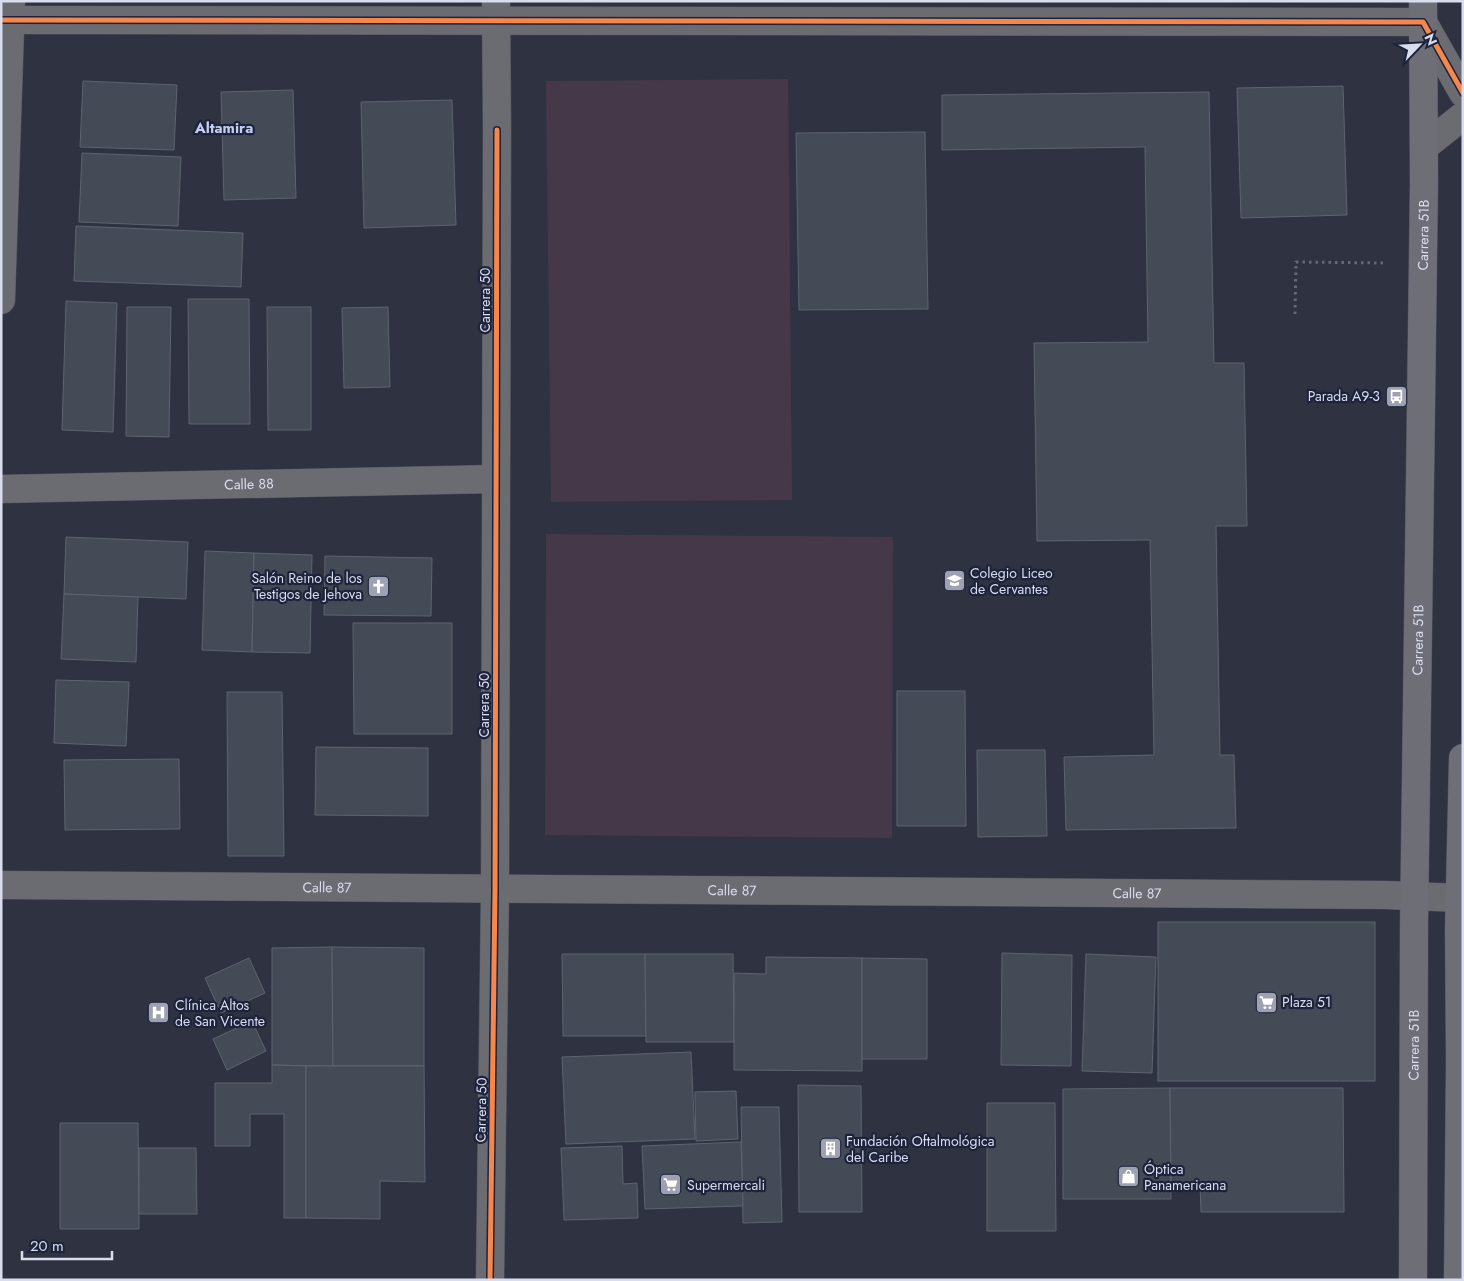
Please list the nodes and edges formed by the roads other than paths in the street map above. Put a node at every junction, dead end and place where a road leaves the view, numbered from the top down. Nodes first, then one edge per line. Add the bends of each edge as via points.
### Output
1 (496, 11) edge
2 (1423, 12) edge
3 (7, 14) edge
4 (1463, 93) edge
5 (1463, 116) edge
6 (1424, 147) junction
7 (1, 300) edge
8 (495, 479) junction
9 (1, 489) edge
10 (1463, 758) edge
11 (1, 885) edge
12 (495, 890) junction
13 (1414, 896) junction
14 (1461, 899) edge
15 (490, 1280) edge
16 (1414, 1280) edge
17 (1458, 1280) edge

1 - 2 street
1 - 3 street
1 - 8 street, Carrera 50
2 - 4 street
2 - 6 main road, Carrera 51B
3 - 7 street
5 - 6 street
6 - 13 main road, Carrera 51B
8 - 9 street, Calle 88
8 - 12 street, Carrera 50
10 - 14 main road
11 - 12 street, Calle 87
12 - 13 street, Calle 87
12 - 15 street, Carrera 50
13 - 14 street, Calle 87
13 - 16 main road, Carrera 51B
14 - 17 main road

